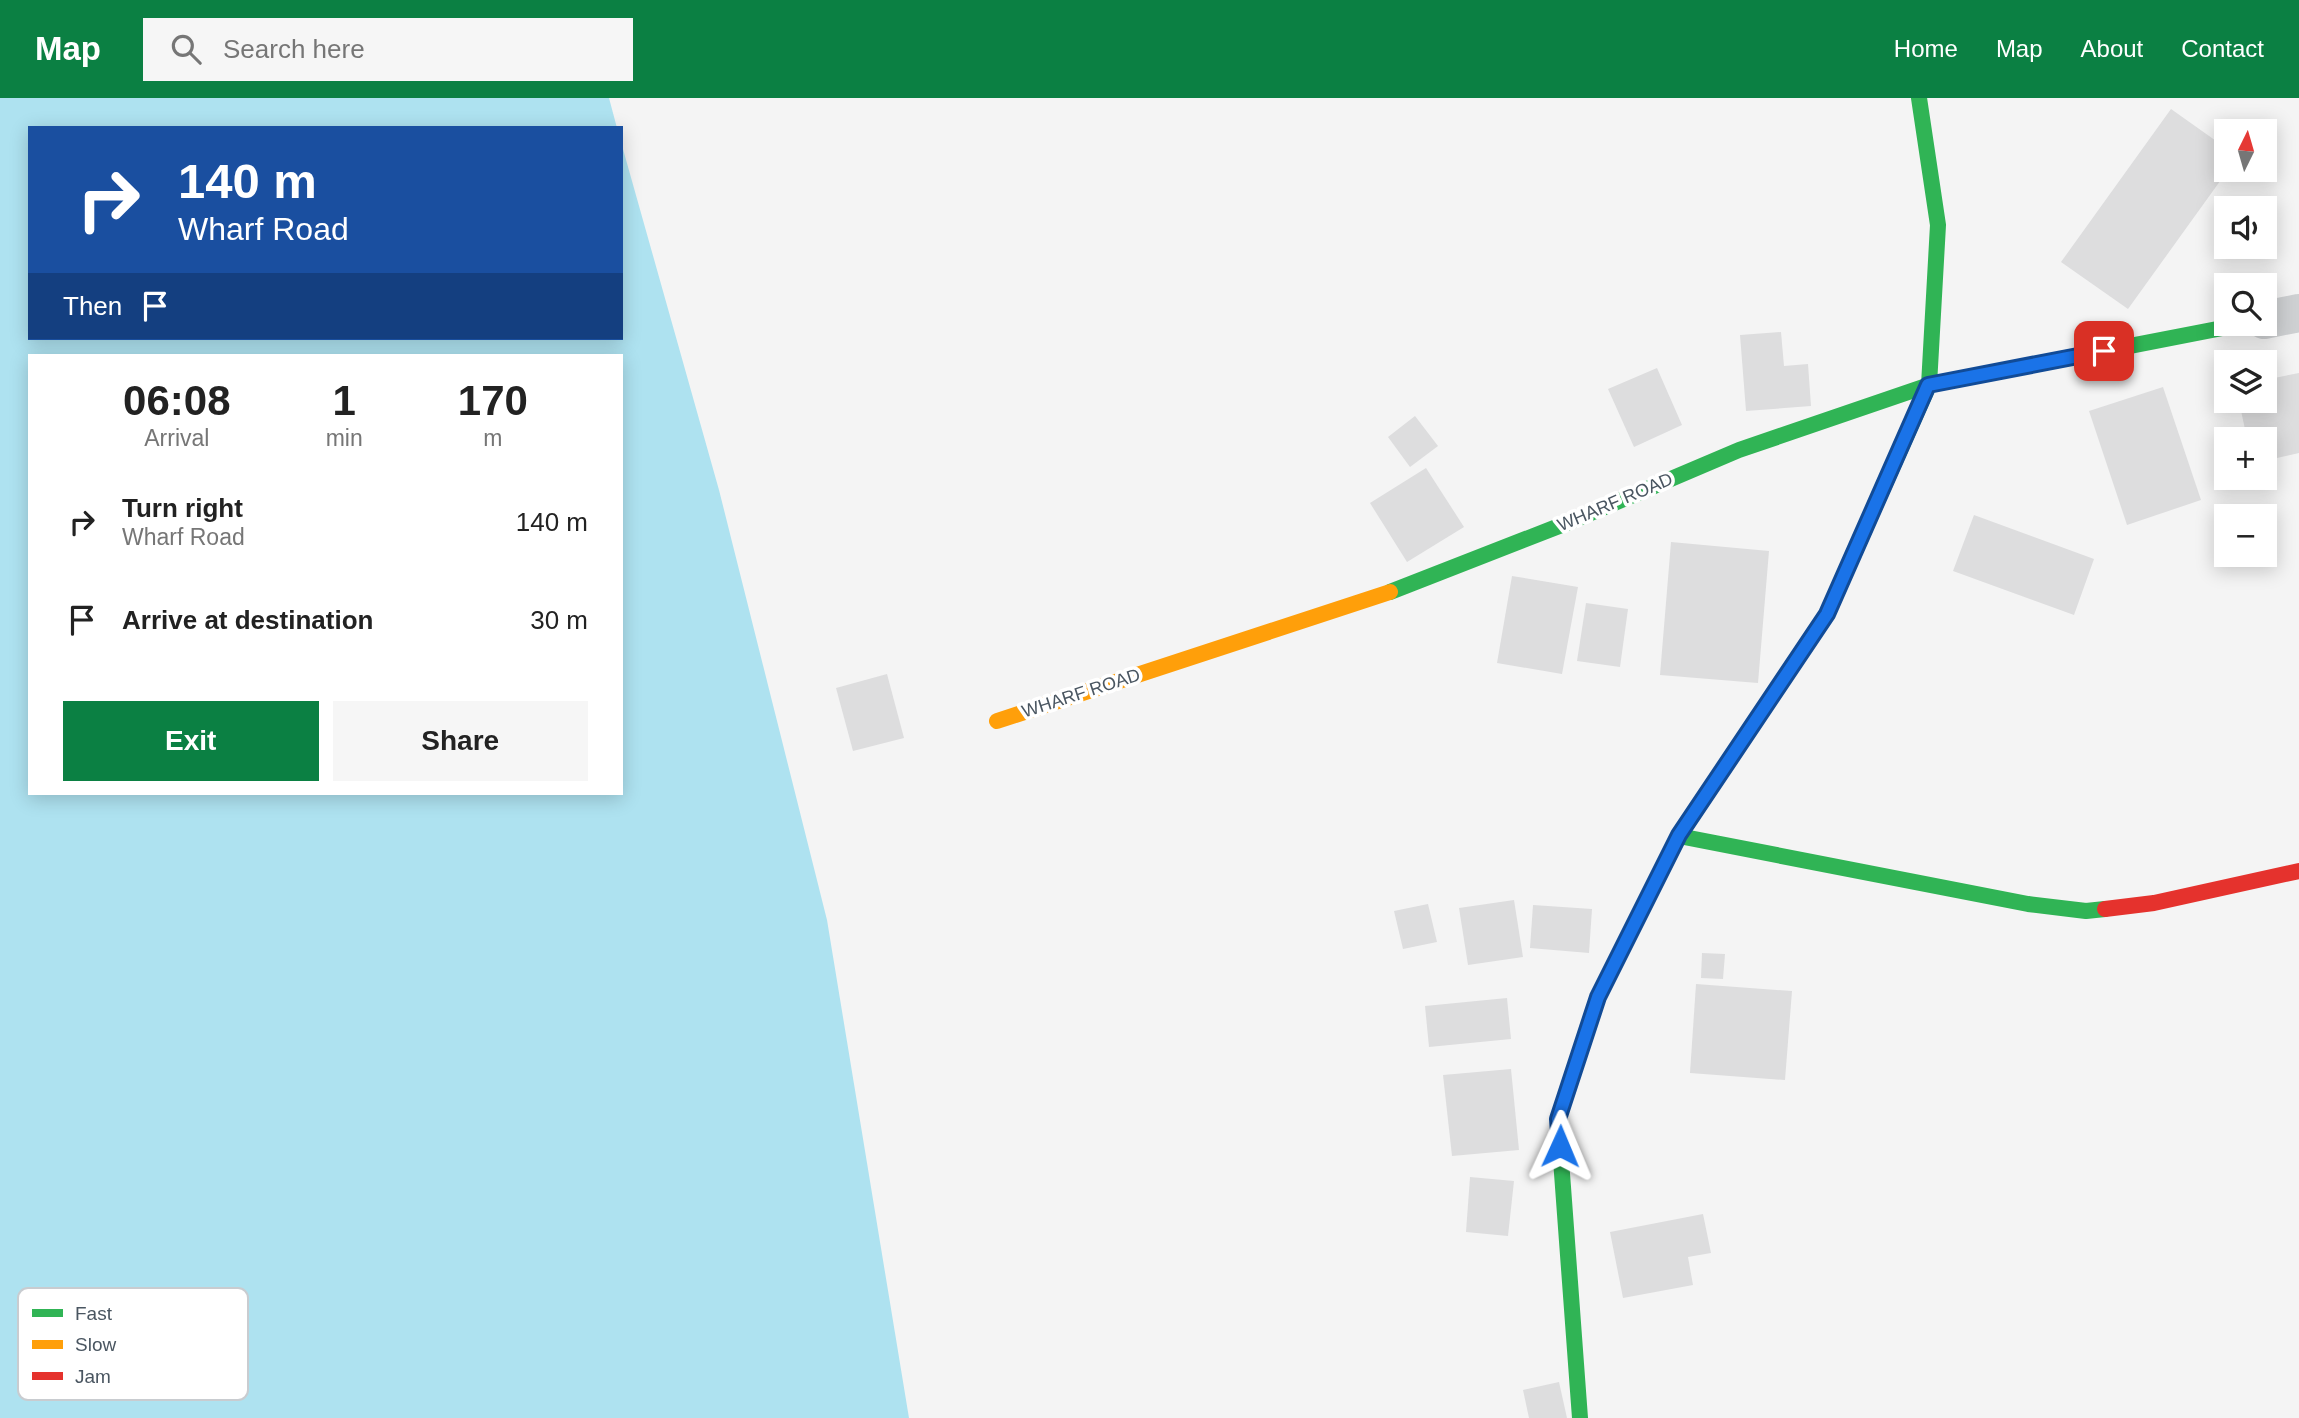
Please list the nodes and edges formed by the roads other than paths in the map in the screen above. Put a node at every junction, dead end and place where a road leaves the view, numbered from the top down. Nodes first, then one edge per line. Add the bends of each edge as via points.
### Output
1 (1919, 98) edge
2 (2299, 313) edge
3 (2277, 317) edge
4 (2214, 330) edge
5 (1928, 385) junction
6 (997, 720) dead end
7 (1679, 835) junction
8 (2299, 871) edge
9 (1580, 1418) edge

1 - 5 street via 1938,225
2 - 3 street
4 - 5 street, WHARF ROAD
5 - 6 street, WHARF ROAD via 1739,450 1377,597
5 - 7 street via 1827,614
7 - 8 street via 2028,904 2086,911 2154,903
7 - 9 street via 1598,997 1558,1119

